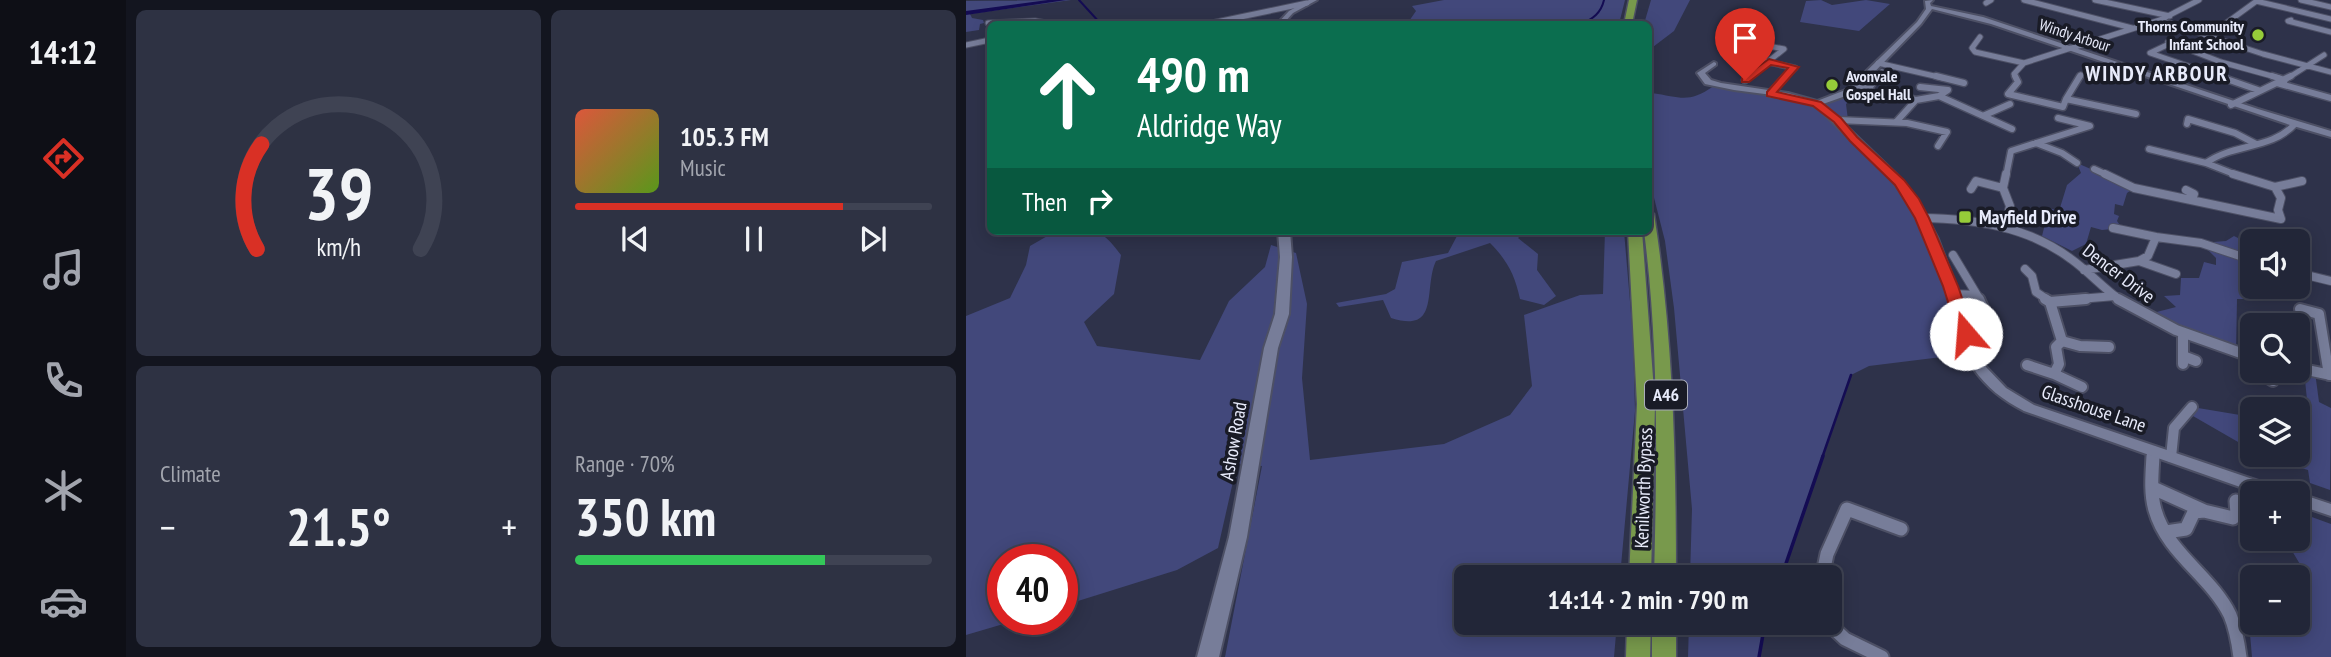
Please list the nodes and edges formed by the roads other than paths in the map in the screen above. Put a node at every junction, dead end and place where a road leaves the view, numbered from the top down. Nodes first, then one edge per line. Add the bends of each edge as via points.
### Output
1 (2024, 0) edge
2 (2095, 0) edge
3 (2199, 0) edge
4 (2301, 0) edge
5 (1310, 1) edge
6 (1639, 1) edge
7 (2257, 1) edge
8 (1929, 3) edge
9 (2331, 7) edge
10 (2170, 16) junction
11 (2331, 19) edge
12 (2160, 20) junction
13 (1221, 21) edge
14 (1283, 21) edge
15 (1629, 21) edge
16 (1638, 21) edge
17 (2289, 21) dead end
18 (2133, 28) junction
19 (2331, 32) edge
20 (2199, 33) junction
21 (1980, 37) dead end
22 (987, 41) edge
23 (1758, 44) dead end
24 (966, 45) edge
25 (2072, 48) junction
26 (2324, 55) dead end
27 (1749, 58) dead end
28 (1769, 62) junction
29 (1878, 63) junction
30 (2024, 63) junction
31 (1714, 64) dead end
32 (2307, 66) junction
33 (1882, 72) dead end
34 (2331, 72) edge
35 (2081, 75) dead end
36 (1745, 80) dead end
37 (2285, 80) junction
38 (1964, 82) dead end
39 (2277, 83) junction
40 (1856, 85) junction
41 (1924, 85) dead end
42 (2259, 90) junction
43 (1890, 92) dead end
44 (1770, 94) junction
45 (1939, 96) junction
46 (2331, 97) edge
47 (2066, 99) junction
48 (1916, 100) junction
49 (2124, 102) dead end
50 (1817, 104) junction
51 (1997, 104) dead end
52 (2231, 105) junction
53 (2119, 111) junction
54 (2136, 114) dead end
55 (1985, 115) junction
56 (2058, 118) dead end
57 (1838, 120) junction
58 (1897, 121) junction
59 (2188, 124) dead end
60 (2295, 124) junction
61 (2012, 129) dead end
62 (2331, 134) edge
63 (2036, 143) junction
64 (2256, 145) junction
65 (1938, 146) dead end
66 (2149, 149) dead end
67 (2077, 163) dead end
68 (2206, 163) junction
69 (2094, 169) dead end
70 (2302, 181) dead end
71 (2275, 187) junction
72 (2003, 188) junction
73 (1971, 189) dead end
74 (1922, 218) junction
75 (2117, 226) dead end
76 (2005, 228) junction
77 (1284, 235) edge
78 (1635, 235) edge
79 (1651, 235) edge
80 (2155, 237) junction
81 (1953, 255) dead end
82 (2240, 256) edge
83 (2139, 261) junction
84 (2025, 269) dead end
85 (2084, 270) junction
86 (2176, 274) dead end
87 (2310, 276) edge
88 (2331, 281) edge
89 (1953, 294) junction
90 (1976, 295) junction
91 (2115, 296) junction
92 (2050, 302) junction
93 (2300, 309) dead end
94 (1983, 310) dead end
95 (2319, 314) junction
96 (2331, 316) edge
97 (2183, 332) junction
98 (2326, 336) edge
99 (2062, 341) junction
100 (2104, 350) dead end
101 (2240, 353) edge
102 (2196, 361) dead end
103 (2026, 365) dead end
104 (2310, 371) edge
105 (2054, 374) junction
106 (2330, 375) edge
107 (2082, 387) dead end
108 (2192, 407) dead end
109 (2153, 451) junction
110 (2171, 457) junction
111 (2242, 481) edge
112 (2153, 488) junction
113 (2310, 503) edge
114 (2331, 510) edge
115 (2204, 511) junction
116 (2240, 511) edge
117 (2163, 527) junction
118 (1901, 529) dead end
119 (1640, 565) edge
120 (1665, 565) edge
121 (1825, 565) edge
122 (1639, 635) edge
123 (1664, 635) edge
124 (1841, 635) edge
125 (1208, 657) edge
126 (1638, 657) edge
127 (1664, 657) edge
128 (1882, 657) edge
129 (2241, 657) edge

1 - 18 street
2 - 10 street
3 - 10 street
4 - 9 street
5 - 13 street
5 - 14 main road
6 - 15 highway
6 - 16 highway
7 - 11 street
7 - 20 street via 2218,29
8 - 25 street, Windy Arbour
8 - 29 street via 1919,23
10 - 12 street
12 - 18 street
12 - 20 street
17 - 19 street
18 - 25 street
20 - 32 street
21 - 30 street via 1972,48 1975,52
22 - 24 street
23 - 28 street via 1784,49
25 - 30 street
25 - 52 street, Windy Arbour
26 - 32 street
27 - 28 street
28 - 36 street
28 - 44 street via 1796,68
29 - 38 street
29 - 40 street
30 - 47 street via 2014,74 2018,82 2008,94 2063,107
31 - 44 street via 1701,73 1708,82
32 - 34 street
32 - 37 street
33 - 40 street via 1870,86
35 - 47 street
37 - 39 street
37 - 42 street via 2177,45 2150,53
39 - 42 street
39 - 46 street
40 - 50 street via 1844,96
41 - 45 street via 1948,90
42 - 52 street
43 - 48 street
44 - 50 street
45 - 48 street
45 - 55 street
47 - 53 street
48 - 58 street
49 - 53 street
50 - 57 street, Glasshouse Lane
51 - 55 street via 2008,105
52 - 60 street, Windy Arbour
53 - 54 street
55 - 61 street
56 - 63 street via 2090,128
57 - 58 street
57 - 74 street, Glasshouse Lane via 1900,183
58 - 65 street via 1947,132
59 - 64 street via 2188,118
60 - 62 street, Windy Arbour
60 - 64 street via 2279,140
63 - 67 street
63 - 72 street via 2011,151
64 - 68 street via 2217,153
66 - 68 street
68 - 71 street
69 - 71 street via 2134,188 2194,194 2281,219 2281,194
70 - 71 street
72 - 73 street via 1976,181
72 - 76 street via 2010,206
74 - 76 street, Dencer Drive
74 - 89 street, Glasshouse Lane
75 - 80 street
76 - 85 street, Dencer Drive via 2042,241
77 - 125 main road, Ashow Road via 1282,314 1271,348 1238,537
78 - 119 highway, Kenilworth Bypass / A46 via 1646,404
79 - 120 highway, Kenilworth Bypass / A46 via 1664,334
80 - 82 street via 2201,243
80 - 83 street via 2148,256
81 - 90 street
83 - 85 street
83 - 86 street
84 - 92 street via 2036,292
85 - 91 street, Dencer Drive
87 - 88 street
89 - 90 street
89 - 109 street, Glasshouse Lane via 1980,368 2002,394 2029,408
90 - 94 street
91 - 92 street
91 - 97 street, Dencer Drive
92 - 99 street
93 - 95 street
95 - 96 street
95 - 98 street
97 - 101 street, Dencer Drive
97 - 102 street via 2183,360
98 - 106 street
99 - 100 street
99 - 105 street via 2056,348 2059,364
103 - 105 street
104 - 106 street
105 - 107 street
108 - 110 street via 2176,419
109 - 110 street, Glasshouse Lane
109 - 112 street
110 - 111 street, Glasshouse Lane
112 - 115 street
112 - 117 street via 2154,506
113 - 114 street
115 - 116 street via 2233,518 2236,508
115 - 117 street via 2194,512 2185,531
117 - 129 street via 2183,559 2225,604 2235,621
118 - 121 street via 1847,509
122 - 126 highway
123 - 127 highway
124 - 128 street

